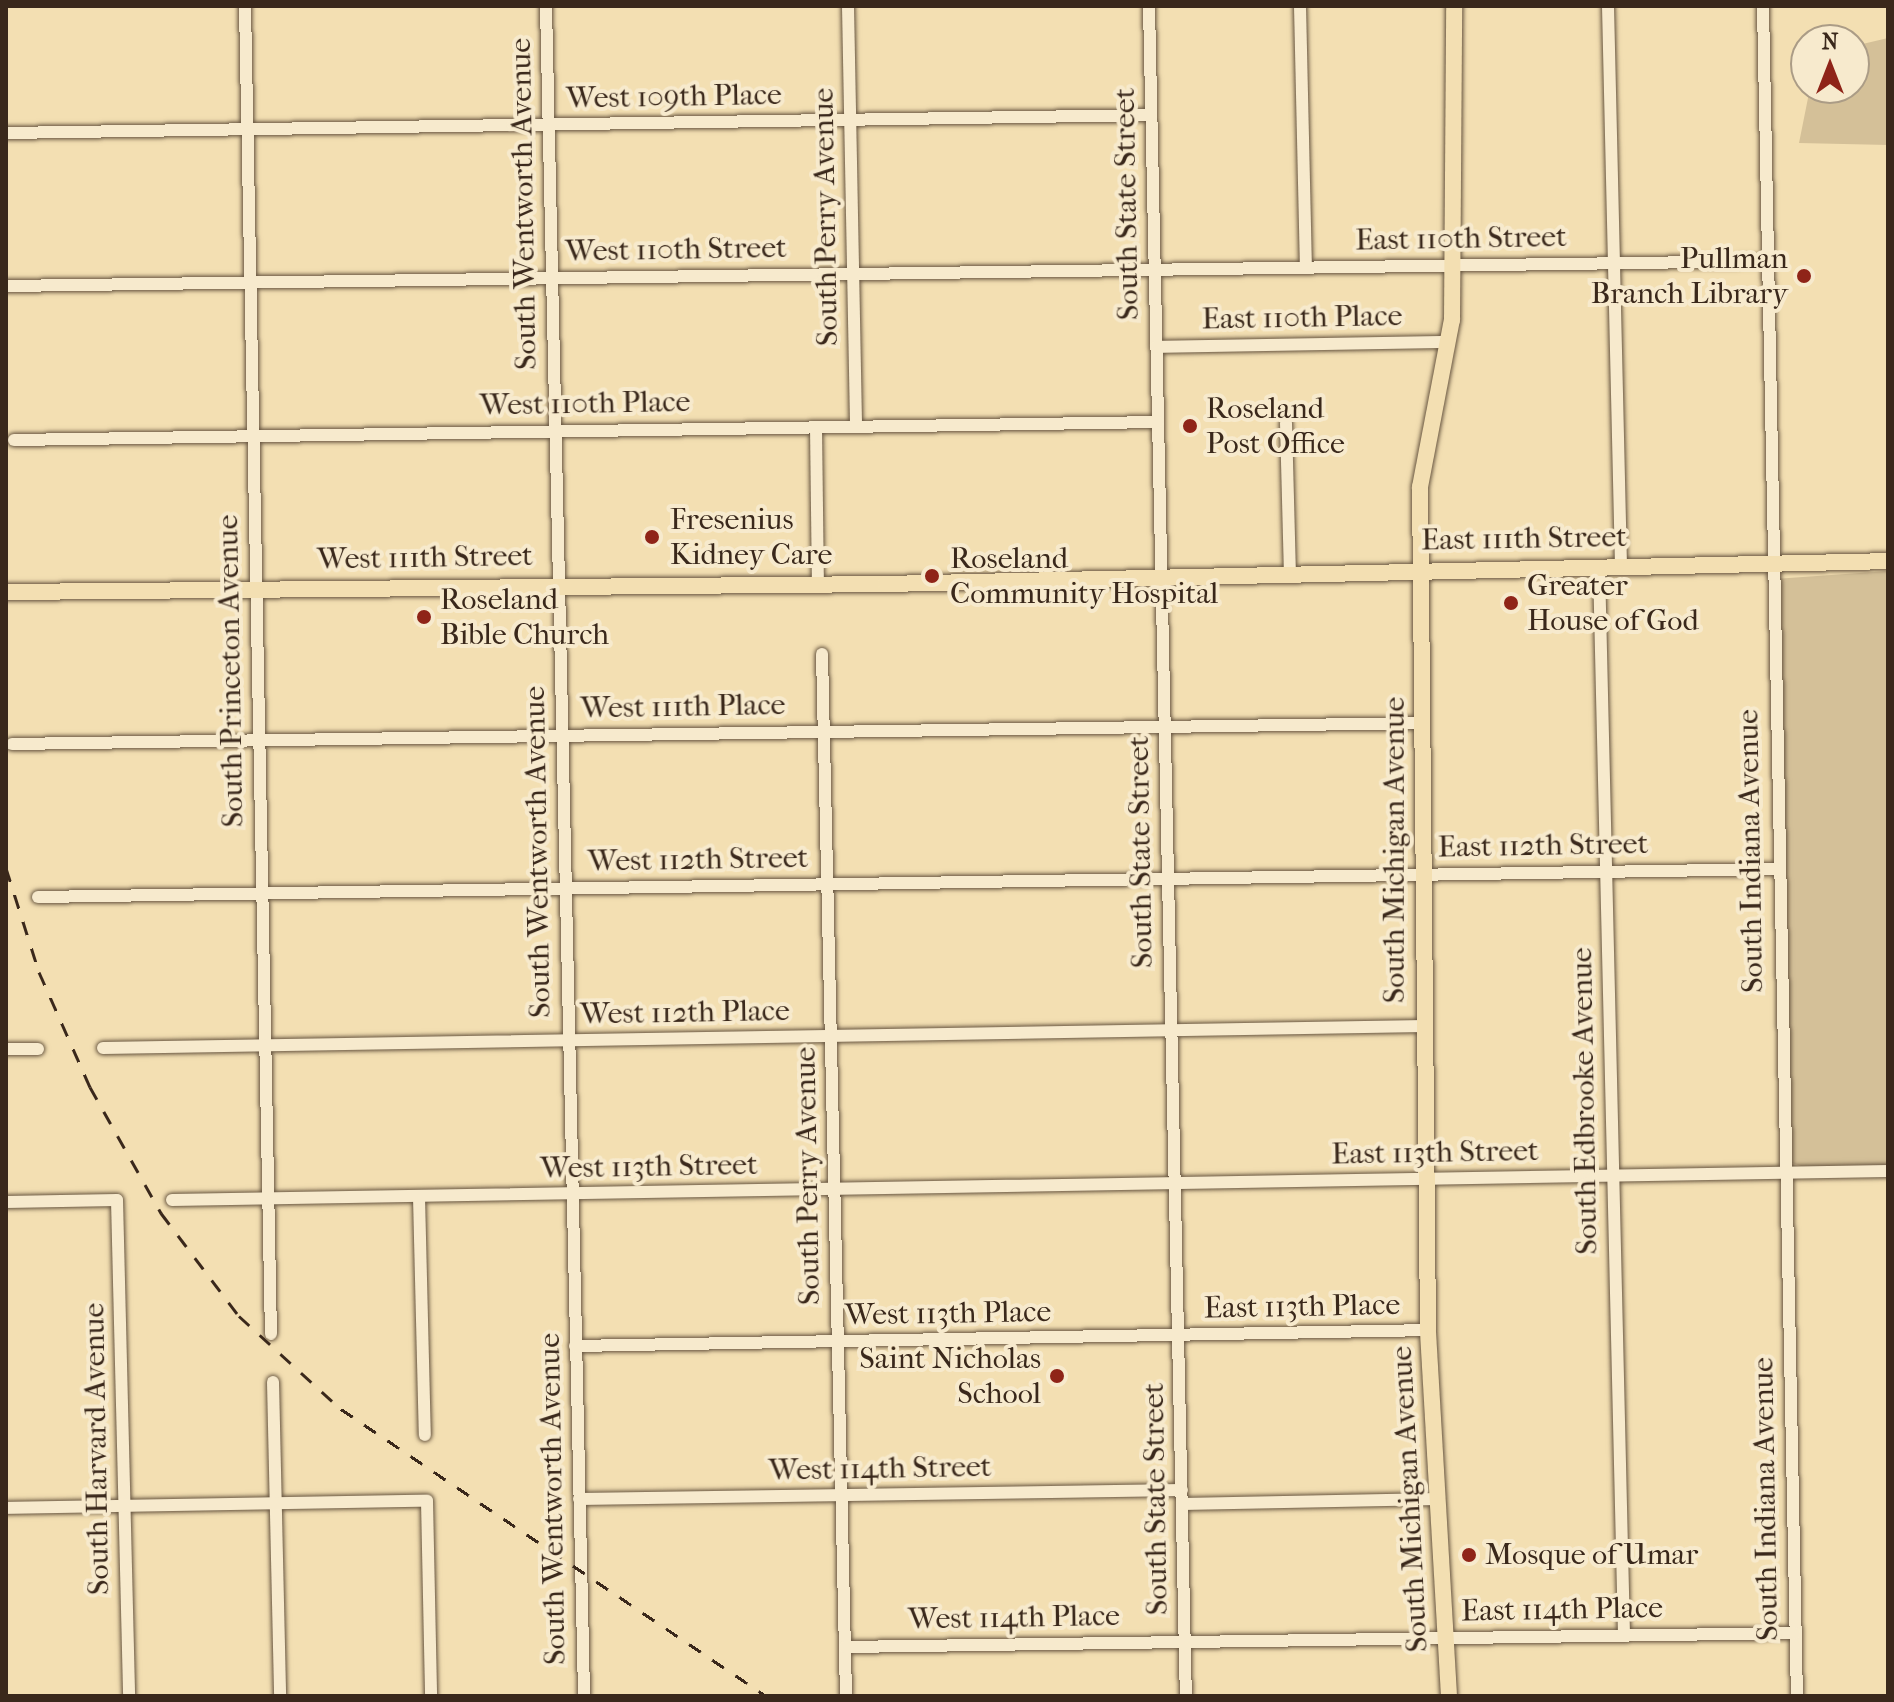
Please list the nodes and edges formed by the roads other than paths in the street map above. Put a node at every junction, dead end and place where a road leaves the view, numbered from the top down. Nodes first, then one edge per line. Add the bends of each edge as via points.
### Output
1 (245, 6) edge
2 (546, 6) edge
3 (848, 6) edge
4 (1149, 6) edge
5 (1300, 6) edge
6 (1454, 6) edge
7 (1608, 6) edge
8 (1763, 6) edge
9 (1151, 115) junction
10 (851, 120) junction
11 (548, 125) junction
12 (247, 129) junction
13 (6, 133) edge
14 (1767, 261) junction
15 (1614, 263) junction
16 (1454, 265) junction
17 (1306, 267) junction
18 (1154, 269) junction
19 (854, 273) junction
20 (551, 278) junction
21 (250, 282) junction
22 (6, 286) edge
23 (1449, 342) junction
24 (1156, 347) junction
25 (1158, 422) junction
26 (1286, 423) dead end
27 (856, 426) junction
28 (816, 427) junction
29 (554, 431) junction
30 (253, 435) junction
31 (14, 440) dead end
32 (1888, 561) edge
33 (1776, 563) junction
34 (1599, 566) junction
35 (1621, 566) junction
36 (1421, 569) junction
37 (1290, 572) junction
38 (1161, 574) junction
39 (818, 580) junction
40 (557, 584) junction
41 (254, 588) junction
42 (6, 592) edge
43 (822, 654) dead end
44 (1422, 723) junction
45 (1164, 726) junction
46 (824, 730) junction
47 (561, 735) junction
48 (257, 740) junction
49 (12, 744) dead end
50 (1776, 869) junction
51 (1606, 871) junction
52 (1424, 874) junction
53 (1168, 878) junction
54 (827, 883) junction
55 (565, 888) junction
56 (261, 893) junction
57 (38, 897) dead end
58 (1425, 1026) junction
59 (1171, 1030) junction
60 (831, 1036) junction
61 (568, 1041) junction
62 (264, 1046) junction
63 (103, 1048) dead end
64 (6, 1049) edge
65 (38, 1049) dead end
66 (1888, 1171) edge
67 (1785, 1173) junction
68 (1613, 1176) junction
69 (1426, 1179) junction
70 (1175, 1183) junction
71 (834, 1189) junction
72 (571, 1194) junction
73 (419, 1197) junction
74 (268, 1199) junction
75 (172, 1200) dead end
76 (6, 1202) edge
77 (1428, 1330) junction
78 (271, 1334) dead end
79 (1178, 1336) junction
80 (838, 1342) junction
81 (575, 1346) junction
82 (273, 1382) dead end
83 (425, 1435) dead end
84 (1182, 1490) junction
85 (841, 1495) junction
86 (579, 1499) junction
87 (1438, 1499) junction
88 (276, 1503) junction
89 (1182, 1504) junction
90 (124, 1506) junction
91 (6, 1508) edge
92 (1795, 1633) junction
93 (1624, 1635) junction
94 (1447, 1638) junction
95 (1185, 1641) junction
96 (845, 1647) junction
97 (129, 1696) edge
98 (280, 1696) edge
99 (431, 1696) edge
100 (584, 1696) edge
101 (846, 1696) edge
102 (1186, 1696) edge
103 (1449, 1696) edge
104 (1797, 1696) edge

1 - 12 street, South Princeton Avenue
2 - 11 street, South Wentworth Avenue
3 - 10 street, South Perry Avenue
4 - 9 street, South State Street
5 - 17 street
6 - 16 main road, South Michigan Avenue
7 - 15 street
8 - 14 street, South Indiana Avenue
9 - 10 street, West 109th Place
9 - 18 street, South State Street
10 - 11 street, West 109th Place
10 - 19 street, South Perry Avenue
11 - 12 street, West 109th Place
11 - 20 street, South Wentworth Avenue
12 - 13 street, West 109th Place
12 - 21 street, South Princeton Avenue
14 - 15 street, East 110th Street
14 - 33 street, South Indiana Avenue
15 - 16 street, East 110th Street
15 - 35 street
16 - 17 street, East 110th Street
16 - 23 main road, South Michigan Avenue
17 - 18 street, East 110th Street
18 - 19 street, West 110th Street
18 - 24 street, South State Street
19 - 20 street, West 110th Street
19 - 27 street, South Perry Avenue
20 - 21 street, West 110th Street
20 - 29 street, South Wentworth Avenue
21 - 22 street, West 110th Street
21 - 30 street, South Princeton Avenue
23 - 24 street, East 110th Place
23 - 36 main road, South Michigan Avenue via 1422,477
24 - 25 street, South State Street
25 - 27 street, West 110th Place
25 - 38 street, South State Street
26 - 37 street
27 - 28 street, West 110th Place
28 - 29 street, West 110th Place
28 - 39 street
29 - 30 street, West 110th Place
29 - 40 street, South Wentworth Avenue
30 - 31 street, West 110th Place
30 - 41 street, South Princeton Avenue
32 - 33 main road, East 111th Street
33 - 35 main road, East 111th Street
33 - 50 street, South Indiana Avenue
34 - 35 main road, East 111th Street
34 - 36 main road, East 111th Street
34 - 51 street, South Edbrooke Avenue
36 - 37 main road, East 111th Street
36 - 44 main road, South Michigan Avenue
37 - 38 main road, East 111th Street
38 - 39 main road, West 111th Street
38 - 45 street, South State Street
39 - 40 main road, West 111th Street
40 - 41 main road, West 111th Street
40 - 47 street, South Wentworth Avenue
41 - 42 main road, West 111th Street
41 - 48 street, South Princeton Avenue
43 - 46 street, South Perry Avenue
44 - 45 street, West 111th Place
44 - 52 main road, South Michigan Avenue
45 - 46 street, West 111th Place
45 - 53 street, South State Street
46 - 47 street, West 111th Place
46 - 54 street, South Perry Avenue
47 - 48 street, West 111th Place
47 - 55 street, South Wentworth Avenue
48 - 49 street, West 111th Place
48 - 56 street, South Princeton Avenue
50 - 51 street, East 112th Street
50 - 67 street, South Indiana Avenue
51 - 52 street, East 112th Street
51 - 68 street, South Edbrooke Avenue
52 - 53 street, East 112th Street
52 - 58 main road, South Michigan Avenue
53 - 54 street, West 112th Street
53 - 59 street, South State Street
54 - 55 street, West 112th Street
54 - 60 street, South Perry Avenue
55 - 56 street, West 112th Street
55 - 61 street, South Wentworth Avenue
56 - 57 street, West 112th Street
56 - 62 street, South Princeton Avenue
58 - 59 street, West 112th Place
58 - 69 main road, South Michigan Avenue
59 - 60 street, West 112th Place
59 - 70 street, South State Street
60 - 61 street, West 112th Place
60 - 71 street, South Perry Avenue
61 - 62 street, West 112th Place
61 - 72 street, South Wentworth Avenue
62 - 63 street, West 112th Place
62 - 74 street, South Princeton Avenue
64 - 65 street
66 - 67 street, East 113th Street
67 - 68 street, East 113th Street
67 - 92 street, South Indiana Avenue
68 - 69 street, East 113th Street
68 - 93 street, South Edbrooke Avenue
69 - 70 street, East 113th Street
69 - 77 main road, South Michigan Avenue
70 - 71 street, West 113th Street
70 - 79 street, South State Street
71 - 72 street, West 113th Street
71 - 80 street, South Perry Avenue
72 - 73 street, West 113th Street
72 - 81 street, South Wentworth Avenue
73 - 74 street, West 113th Street
73 - 83 street
74 - 75 street, West 113th Street
74 - 78 street, South Princeton Avenue
76 - 90 street, South Harvard Avenue via 117,1200
77 - 79 street, East 113th Place
77 - 87 main road, South Michigan Avenue
79 - 80 street, West 113th Place
79 - 84 street, South State Street
80 - 81 street, West 113th Place
80 - 85 street, South Perry Avenue
81 - 86 street, South Wentworth Avenue
82 - 88 street
84 - 85 street, West 114th Street
84 - 89 street, South State Street
85 - 86 street, West 114th Street
85 - 96 street, South Perry Avenue
86 - 100 street, South Wentworth Avenue
87 - 89 street
87 - 94 main road, South Michigan Avenue
88 - 90 street
88 - 98 street
88 - 99 street via 427,1501
89 - 95 street, South State Street
90 - 91 street
90 - 97 street, South Harvard Avenue
92 - 93 street, East 114th Place
92 - 104 street, South Indiana Avenue
93 - 94 street, East 114th Place
94 - 95 street, East 114th Place
94 - 103 main road, South Michigan Avenue
95 - 96 street, West 114th Place
95 - 102 street, South State Street
96 - 101 street, South Perry Avenue

